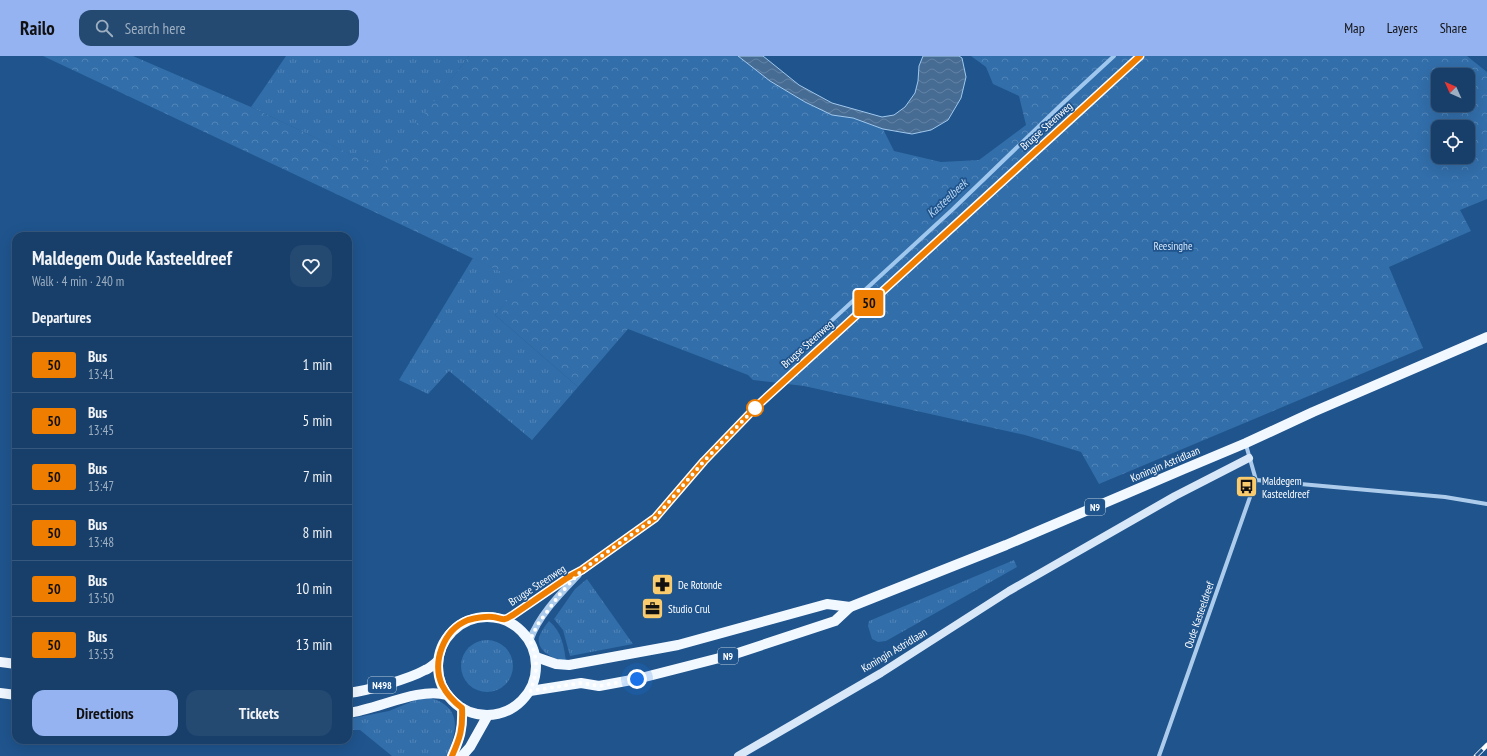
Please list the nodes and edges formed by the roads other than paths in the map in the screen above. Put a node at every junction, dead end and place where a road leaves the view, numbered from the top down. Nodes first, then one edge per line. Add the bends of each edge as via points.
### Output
1 (1140, 56) edge
2 (1487, 337) edge
3 (1246, 443) junction
4 (1249, 458) junction
5 (1256, 480) junction
6 (1487, 504) edge
7 (582, 570) junction
8 (850, 607) junction
9 (504, 619) junction
10 (530, 640) junction
11 (536, 657) junction
12 (438, 661) junction
13 (0, 662) edge
14 (12, 664) edge
15 (530, 691) junction
16 (352, 692) edge
17 (0, 693) edge
18 (12, 694) edge
19 (447, 695) junction
20 (462, 708) junction
21 (352, 712) edge
22 (488, 715) junction
23 (452, 756) edge
24 (462, 756) edge
25 (738, 756) edge
26 (1159, 756) edge

1 - 7 street, Brugse Steenweg via 758,405 704,461 655,518
2 - 3 main road, Koningin Astridlaan / N9
3 - 4 street
3 - 8 main road, Koningin Astridlaan / N9 via 1006,545
4 - 5 street
4 - 25 main road, Koningin Astridlaan via 1175,496 1009,591 893,665
5 - 6 street via 1445,497
5 - 26 street, Oude Kasteeldreef
7 - 9 street, Brugse Steenweg
7 - 10 street, Brugse Steenweg via 560,594 538,624
8 - 11 main road, Koningin Astridlaan / N9 via 827,604 678,645 569,665 556,664
8 - 15 main road, Koningin Astridlaan / N9 via 835,621 727,656 599,686 581,683
9 - 10 main road, Brugse Steenweg via 523,631
9 - 12 main road, Brugse Steenweg via 479,617 467,621 447,637
10 - 11 main road, Brugse Steenweg
11 - 15 main road, Brugse Steenweg via 537,669
12 - 16 main road, N498 via 415,675
12 - 19 main road, Brugse Steenweg via 440,679
13 - 14 main road
15 - 22 main road, Brugse Steenweg via 510,710
17 - 18 main road
19 - 20 main road, Brugse Steenweg
19 - 21 main road, N498 via 428,692
20 - 22 main road, Brugse Steenweg via 475,714
20 - 23 main road via 463,724
22 - 24 main road

